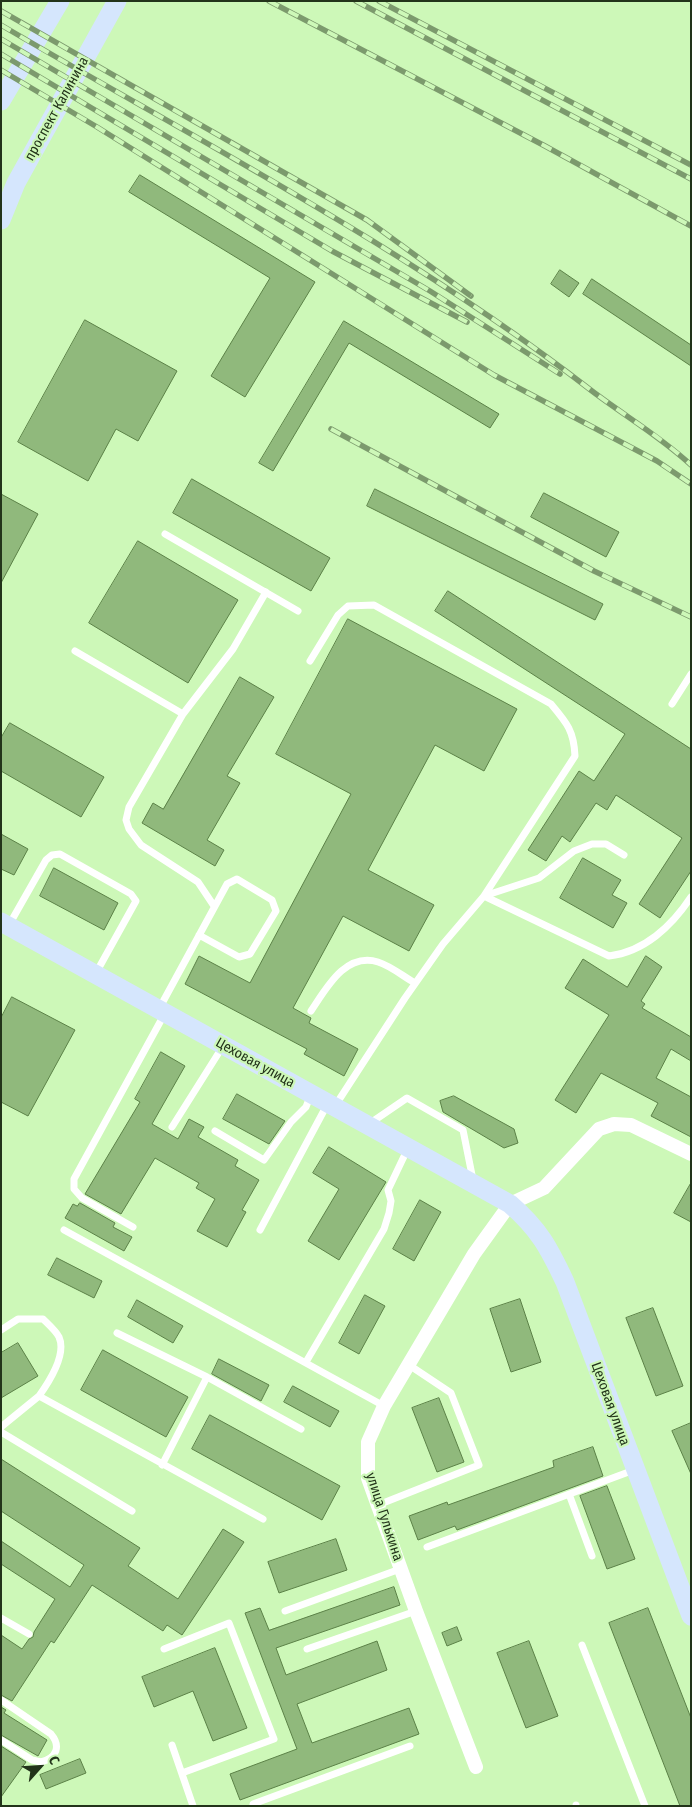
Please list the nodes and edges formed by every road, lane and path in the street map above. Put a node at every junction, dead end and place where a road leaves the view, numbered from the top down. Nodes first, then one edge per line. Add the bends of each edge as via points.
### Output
1 (60, 1) edge
2 (117, 1) edge
3 (1, 102) edge
4 (1, 220) edge
5 (166, 534) dead end
6 (266, 592) junction
7 (298, 611) dead end
8 (75, 651) dead end
9 (310, 661) dead end
10 (691, 674) edge
11 (672, 704) dead end
12 (183, 714) junction
13 (624, 855) dead end
14 (484, 896) junction
15 (691, 897) edge
16 (214, 906) junction
17 (3, 923) edge
18 (199, 934) junction
19 (95, 974) junction
20 (415, 983) junction
21 (162, 1011) junction
22 (311, 1011) dead end
23 (223, 1046) junction
24 (311, 1094) junction
25 (331, 1105) junction
26 (367, 1125) junction
27 (172, 1127) dead end
28 (215, 1131) dead end
29 (408, 1148) junction
30 (691, 1154) edge
31 (473, 1183) junction
32 (510, 1204) junction
33 (133, 1226) dead end
34 (64, 1230) dead end
35 (260, 1230) dead end
36 (1, 1330) edge
37 (117, 1333) dead end
38 (306, 1362) junction
39 (409, 1365) junction
40 (207, 1378) junction
41 (39, 1396) junction
42 (384, 1406) junction
43 (1, 1427) edge
44 (300, 1429) dead end
45 (1, 1432) edge
46 (162, 1465) junction
47 (634, 1470) junction
48 (569, 1494) junction
49 (378, 1505) junction
50 (132, 1511) dead end
51 (263, 1519) dead end
52 (427, 1547) dead end
53 (592, 1556) dead end
54 (400, 1569) junction
55 (285, 1611) dead end
56 (416, 1611) junction
57 (691, 1616) edge
58 (1, 1618) edge
59 (29, 1634) dead end
60 (582, 1645) dead end
61 (164, 1649) dead end
62 (307, 1649) dead end
63 (1, 1700) edge
64 (1, 1740) edge
65 (172, 1745) dead end
66 (410, 1746) dead end
67 (476, 1767) dead end
68 (182, 1773) junction
69 (193, 1806) edge
70 (253, 1806) edge
71 (645, 1806) edge

1 - 3 main road
2 - 4 main road, проспект Калинина via 16,182
5 - 6 lane
6 - 7 lane
6 - 12 lane via 233,649
8 - 12 lane
9 - 14 lane via 338,615 348,606 374,604 550,704 564,720 574,737 575,756
10 - 11 lane
12 - 16 lane via 129,807 126,820 128,829 141,845 198,882
13 - 14 lane via 606,844 592,844 574,851 539,878
14 - 15 lane via 609,956 627,954 647,943
14 - 20 lane
16 - 18 lane
16 - 18 lane via 227,884 237,879 272,900 276,911 245,957 239,957
17 - 19 main road, Цеховая улица
17 - 19 lane via 52,855 60,854 124,889 136,901
18 - 21 lane
19 - 21 main road, Цеховая улица
20 - 22 lane via 378,962 360,962 346,967 333,978
20 - 25 lane
21 - 23 main road, Цеховая улица
21 - 33 lane via 74,1179 74,1189 82,1198
23 - 24 main road, Цеховая улица
23 - 27 lane
24 - 25 main road, Цеховая улица
24 - 28 lane via 306,1107 264,1160
25 - 26 main road, Цеховая улица
25 - 35 lane
26 - 29 main road, Цеховая улица
26 - 31 lane via 408,1098 464,1130
29 - 31 main road, Цеховая улица
29 - 38 lane via 388,1190 390,1213 384,1229
30 - 32 street via 631,1125 614,1124 599,1129 544,1188
31 - 32 main road, Цеховая улица
32 - 39 street, улица Гулькина via 474,1254
32 - 47 main road, Цеховая улица via 533,1224 565,1282
34 - 38 lane
36 - 41 lane via 18,1319 44,1318 59,1338 55,1370
37 - 40 lane
38 - 42 lane
39 - 42 street, улица Гулькина
39 - 49 lane via 451,1394 479,1465
40 - 44 lane
40 - 46 lane
41 - 43 lane
41 - 46 lane
42 - 49 street, улица Гулькина via 368,1442 368,1478
45 - 50 lane
46 - 51 lane
47 - 48 lane
47 - 57 main road, Цеховая улица
48 - 52 lane
48 - 53 lane
49 - 54 street, улица Гулькина
54 - 55 lane
54 - 56 street, улица Гулькина
56 - 62 lane
56 - 67 street, улица Гулькина
58 - 59 lane
60 - 71 lane
61 - 68 lane via 228,1623 274,1739
63 - 64 lane via 51,1734 58,1748 48,1760 41,1762 32,1760
65 - 68 lane
66 - 70 lane
68 - 69 lane

